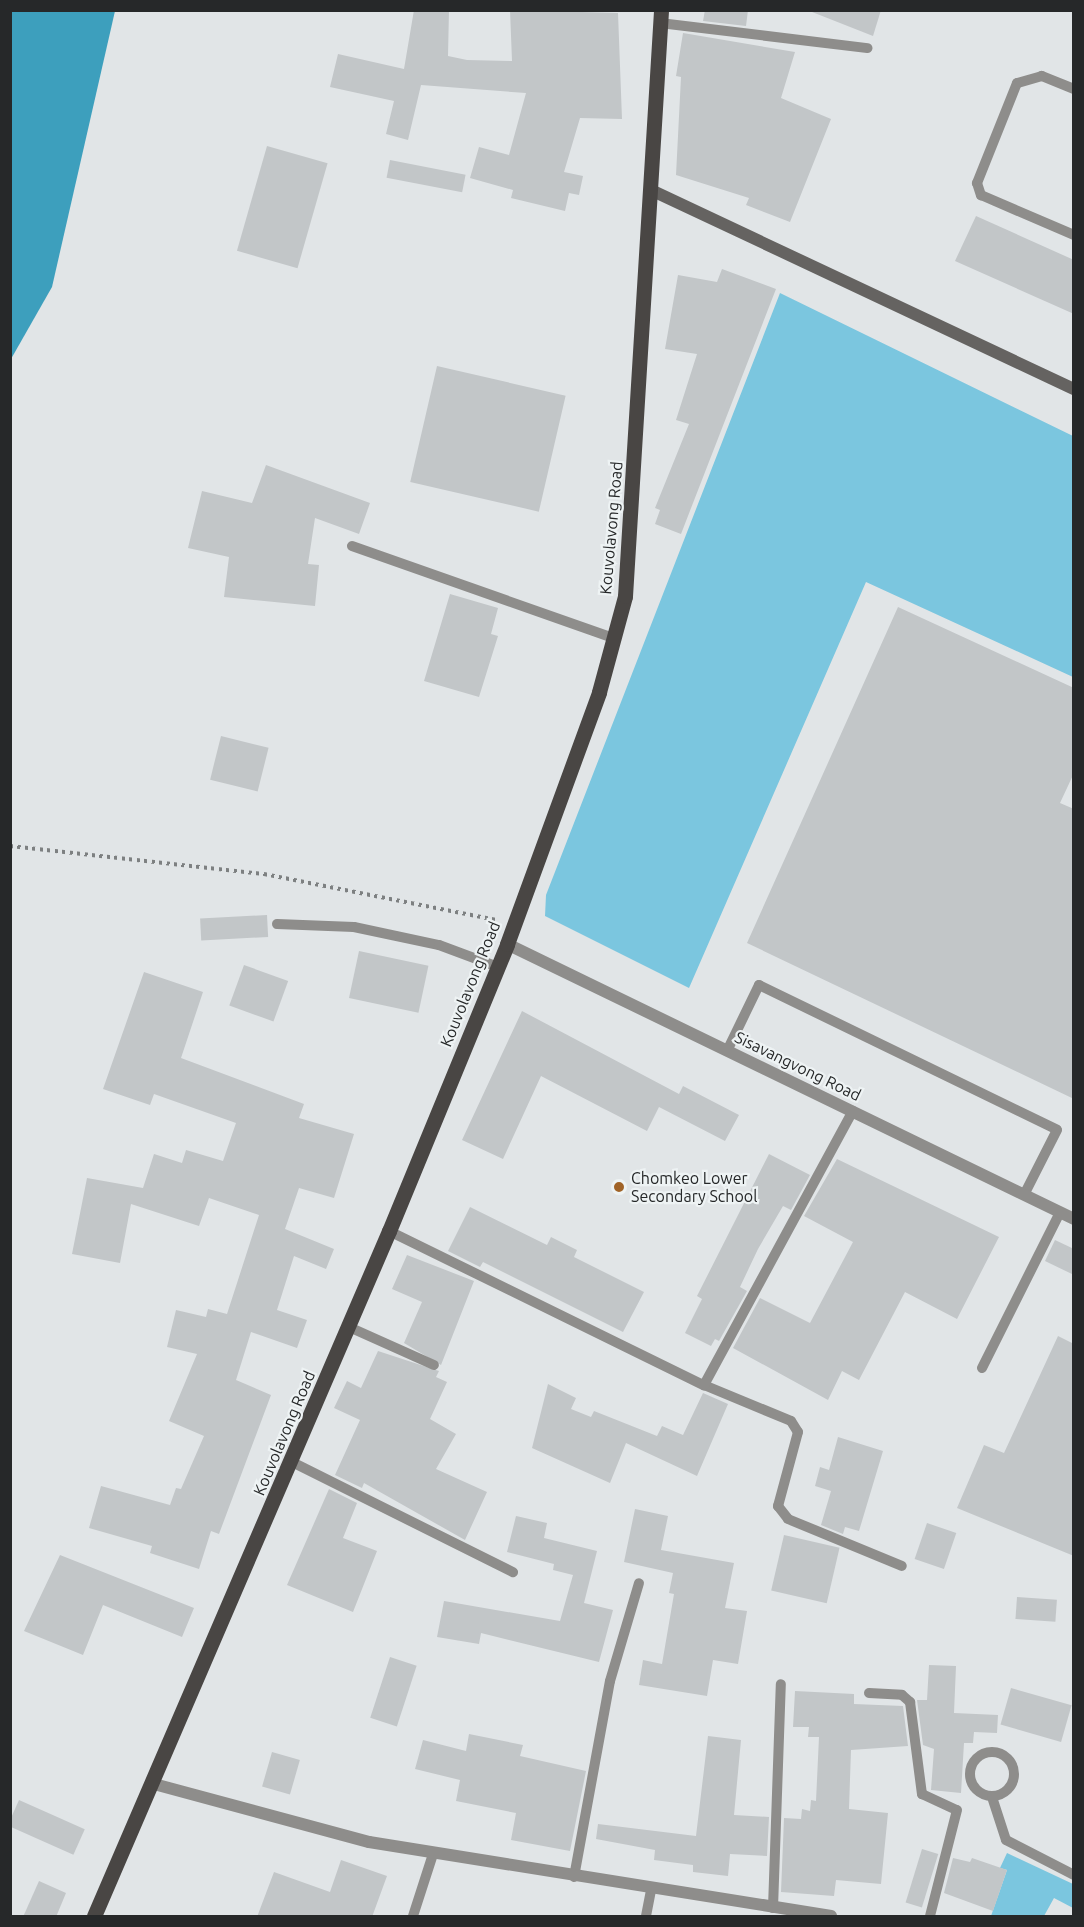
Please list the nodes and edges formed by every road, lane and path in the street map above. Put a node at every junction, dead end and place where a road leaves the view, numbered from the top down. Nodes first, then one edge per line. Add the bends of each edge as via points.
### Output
1 (661, 17) edge
2 (868, 48) dead end
3 (1074, 89) edge
4 (653, 191) junction
5 (1074, 235) edge
6 (1074, 389) edge
7 (352, 546) dead end
8 (613, 638) junction
9 (10, 846) edge
10 (277, 924) dead end
11 (514, 924) junction
12 (507, 944) junction
13 (498, 967) junction
14 (728, 1049) junction
15 (853, 1111) junction
16 (1024, 1195) junction
17 (1060, 1212) junction
18 (1074, 1219) edge
19 (389, 1232) junction
20 (349, 1328) junction
21 (434, 1365) dead end
22 (982, 1368) dead end
23 (704, 1385) junction
24 (292, 1462) junction
25 (902, 1566) dead end
26 (513, 1572) dead end
27 (639, 1583) dead end
28 (782, 1684) dead end
29 (869, 1693) dead end
30 (154, 1784) junction
31 (992, 1797) junction
32 (433, 1854) junction
33 (1074, 1875) edge
34 (574, 1877) junction
35 (651, 1890) junction
36 (773, 1908) junction
37 (814, 1916) edge
38 (94, 1917) edge
39 (413, 1917) edge
40 (646, 1917) edge
41 (831, 1917) edge
42 (930, 1917) edge

1 - 2 lane
1 - 4 main road, Kouvolavong Road
3 - 5 lane via 1042,75 1017,83 977,183 981,195
4 - 6 street
4 - 8 main road, Kouvolavong Road via 626,585
7 - 8 lane
8 - 11 main road, Kouvolavong Road
9 - 11 path via 264,874
10 - 13 lane via 354,927 439,945
11 - 12 main road, Kouvolavong Road
12 - 13 main road, Kouvolavong Road
12 - 14 street, Sisavangvong Road
13 - 19 main road, Kouvolavong Road
14 - 15 street, Sisavangvong Road
14 - 16 lane via 759,985 1046,1125 1056,1130
15 - 16 street, Sisavangvong Road
15 - 23 lane
16 - 17 street, Sisavangvong Road
17 - 18 street, Sisavangvong Road
17 - 22 lane
19 - 20 main road, Kouvolavong Road
19 - 23 lane
20 - 21 lane
20 - 24 main road, Kouvolavong Road
23 - 25 lane via 791,1421 798,1432 776,1497 788,1519
24 - 26 lane
24 - 30 main road, Kouvolavong Road
27 - 34 lane via 610,1681
28 - 36 lane
29 - 42 lane via 902,1695 910,1702 922,1794 957,1810
30 - 32 street
30 - 38 main road, Kouvolavong Road
31 - 31 lane via 973,1786 970,1772 976,1758 997,1752 1013,1766 1014,1780 1006,1792
31 - 33 lane via 1006,1840
32 - 34 street
32 - 39 lane
34 - 35 street
35 - 36 street
35 - 40 lane
36 - 37 street
37 - 41 street

